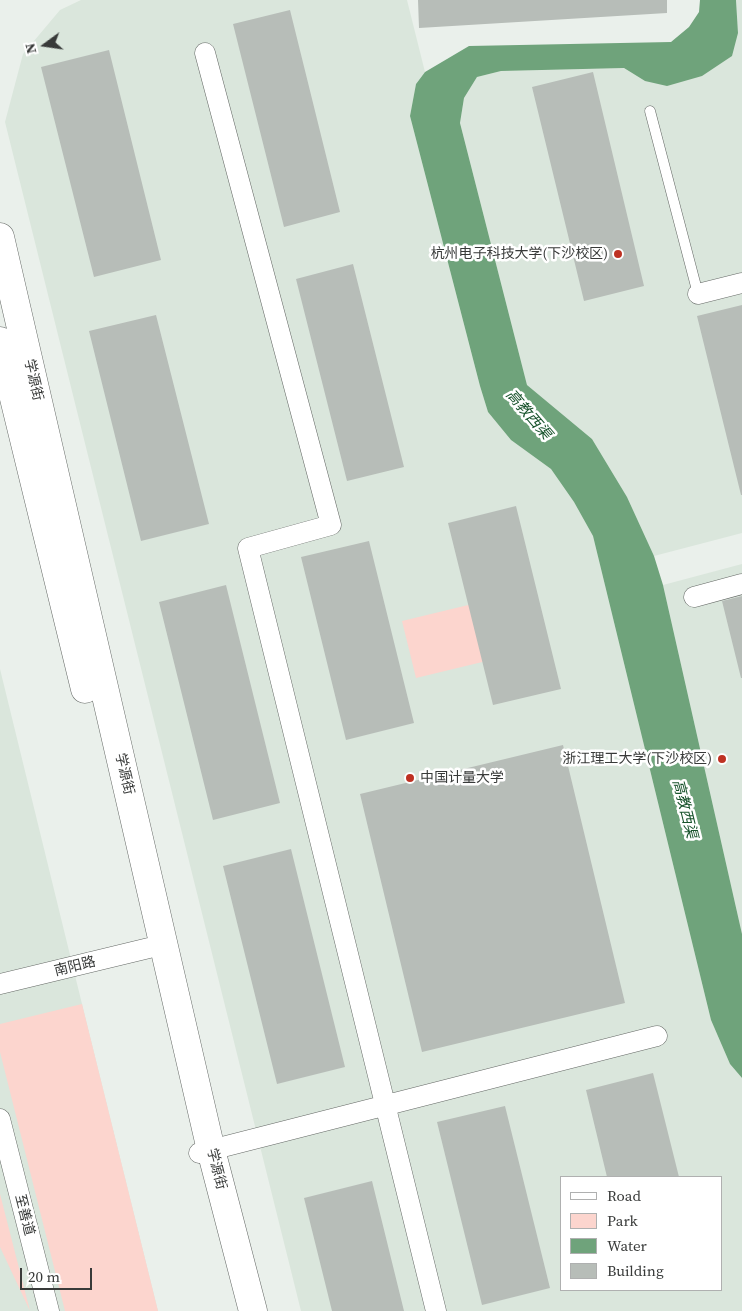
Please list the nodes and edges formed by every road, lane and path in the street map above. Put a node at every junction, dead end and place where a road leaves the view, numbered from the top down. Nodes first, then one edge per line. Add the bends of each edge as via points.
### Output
1 (205, 53) dead end
2 (650, 110) dead end
3 (0, 237) edge
4 (742, 283) edge
5 (698, 294) joint
6 (0, 341) edge
7 (742, 584) edge
8 (694, 596) dead end
9 (149, 948) junction
10 (0, 984) edge
11 (657, 1036) dead end
12 (386, 1106) junction
13 (0, 1119) edge
14 (205, 1151) junction
15 (49, 1311) edge
16 (236, 1311) edge
17 (253, 1311) edge
18 (436, 1311) edge

1 - 12 street via 331,525 248,548
2 - 5 lane
3 - 14 main road, 学源街
4 - 5 street
6 - 9 main road, 学源街
7 - 8 street
9 - 10 street, 南阳路
9 - 14 main road, 学源街
11 - 12 street
12 - 14 street
12 - 18 street
13 - 15 street, 至善道
14 - 16 main road, 学源街
14 - 17 main road, 学源街

